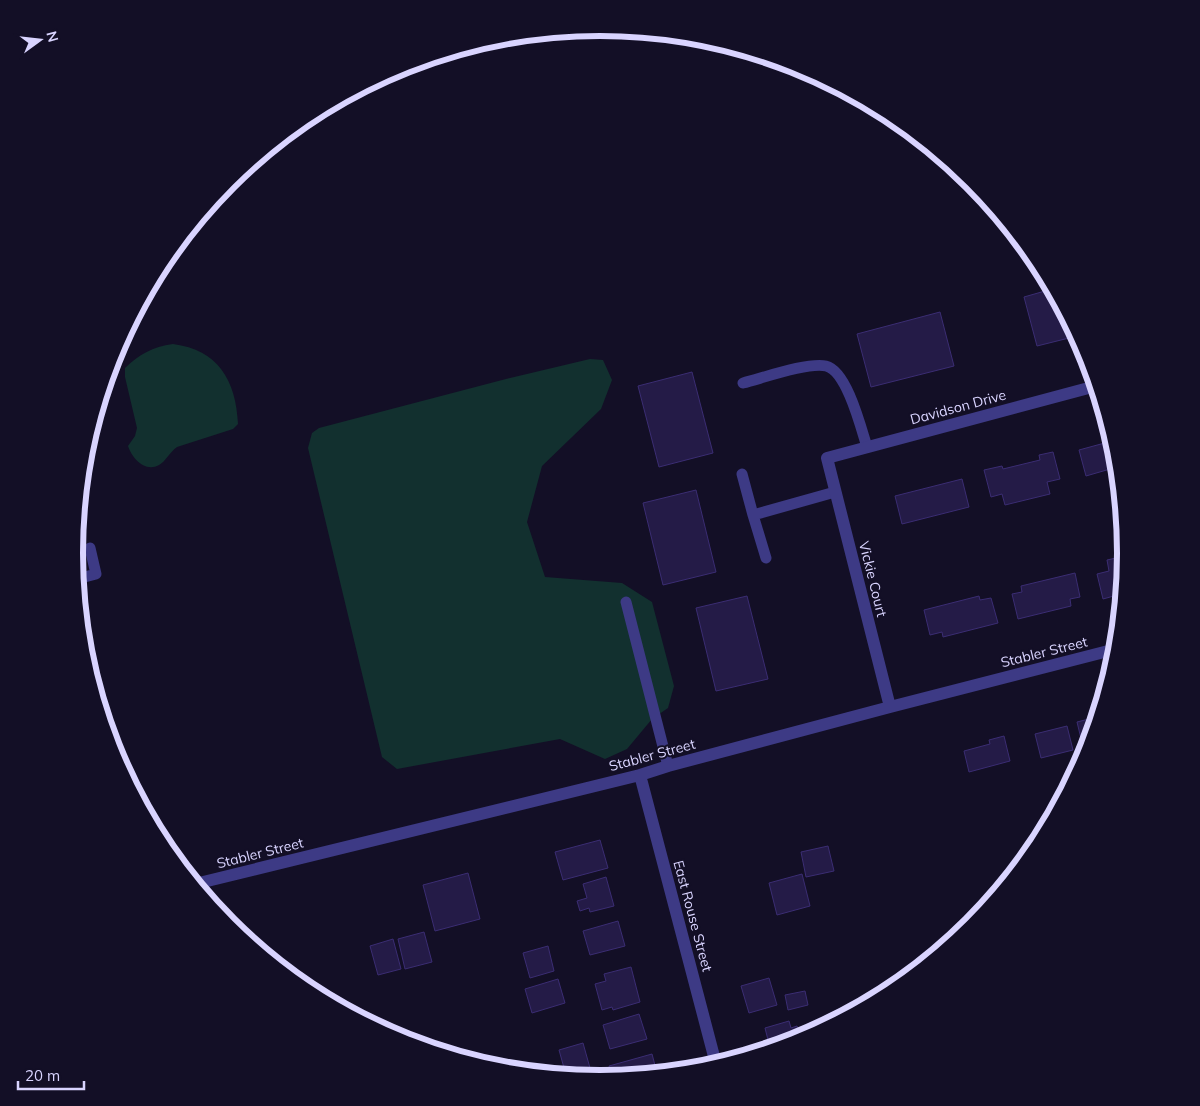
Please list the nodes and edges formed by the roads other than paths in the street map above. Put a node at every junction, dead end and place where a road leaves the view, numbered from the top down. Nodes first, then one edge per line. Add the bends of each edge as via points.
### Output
1 (743, 384) dead end
2 (1089, 388) edge
3 (867, 447) junction
4 (827, 458) joint
5 (742, 474) dead end
6 (835, 492) junction
7 (753, 515) junction
8 (90, 548) dead end
9 (766, 558) dead end
10 (84, 577) edge
11 (626, 602) dead end
12 (1107, 652) edge
13 (890, 707) junction
14 (668, 766) junction
15 (640, 775) junction
16 (202, 882) edge
17 (714, 1057) edge

1 - 3 lane via 811,366 828,366 838,374 850,394
2 - 3 street, Davidson Drive
3 - 4 street, Davidson Drive
4 - 6 street, Vickie Court
5 - 7 lane
6 - 7 lane
6 - 13 street, Vickie Court
7 - 9 lane
8 - 10 lane via 96,574
11 - 14 lane
12 - 13 street, Stabler Street
13 - 14 street, Stabler Street
14 - 15 street, Stabler Street
15 - 16 street, Stabler Street
15 - 17 street, East Rouse Street

